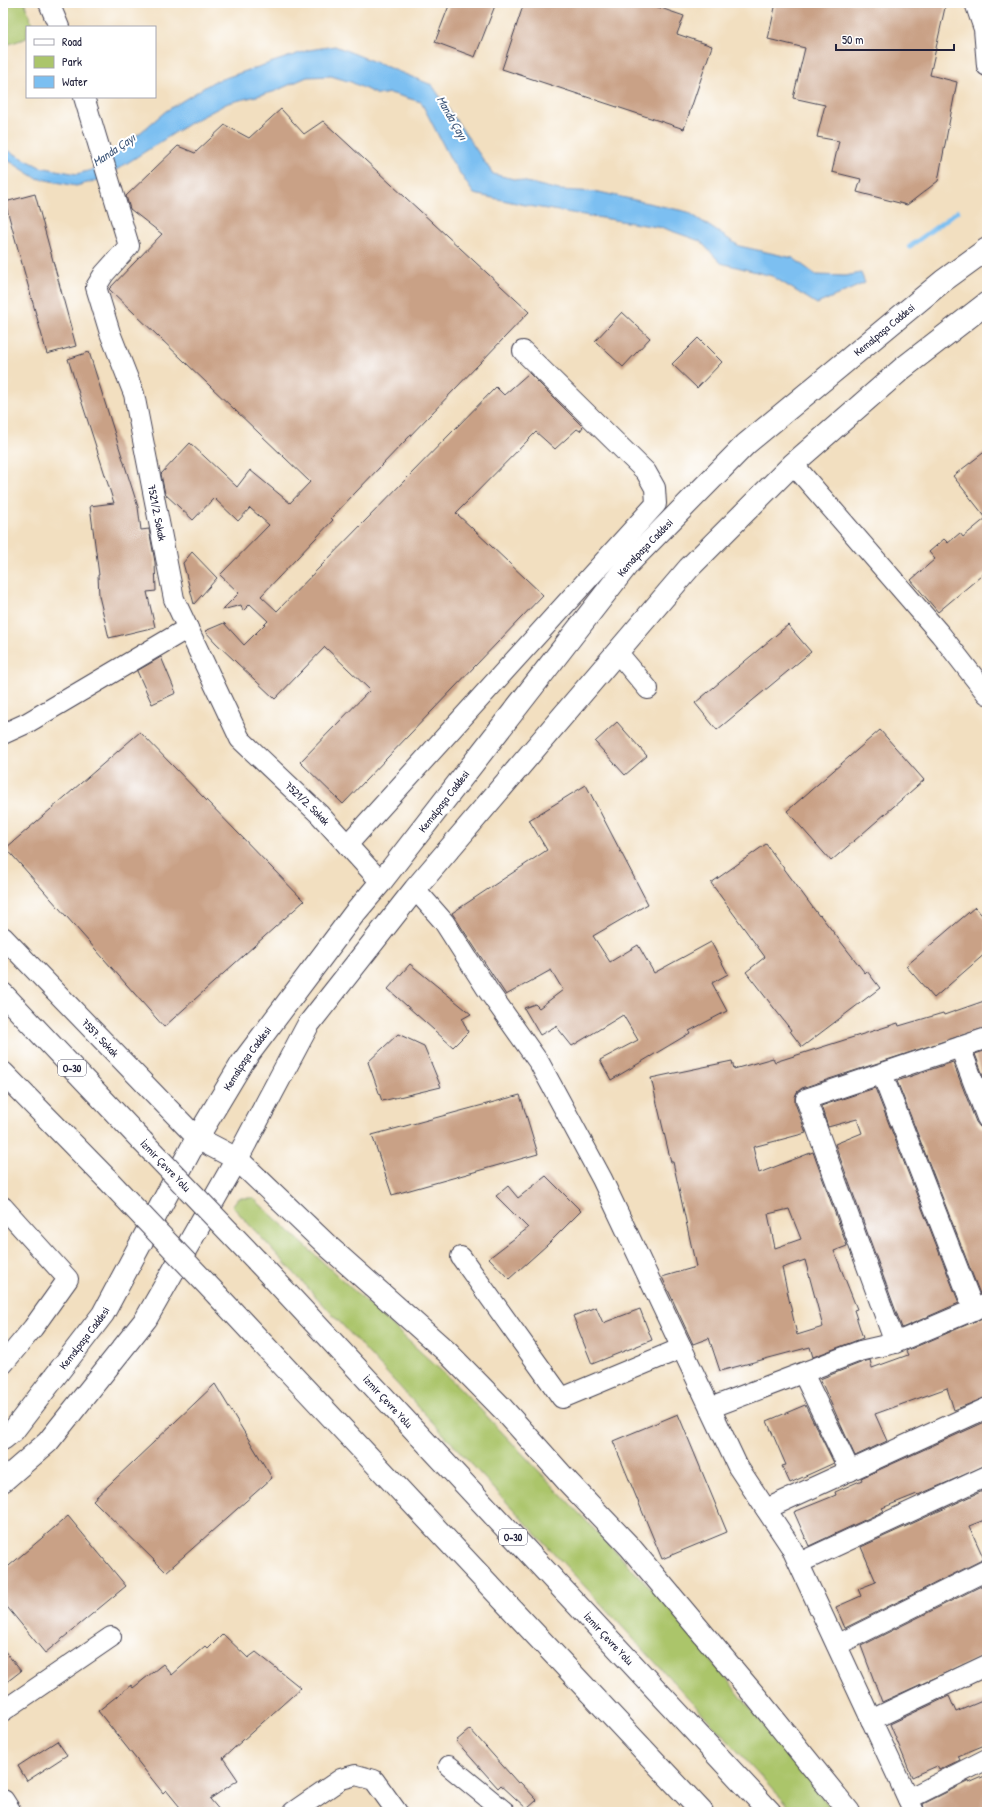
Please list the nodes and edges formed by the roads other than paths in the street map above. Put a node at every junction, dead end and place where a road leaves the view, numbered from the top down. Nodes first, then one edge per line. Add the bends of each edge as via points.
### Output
1 (49, 3) edge
2 (975, 3) edge
3 (59, 26) edge
4 (987, 66) edge
5 (84, 98) edge
6 (987, 249) edge
7 (987, 303) edge
8 (523, 351) dead end
9 (793, 464) junction
10 (188, 628) junction
11 (617, 652) junction
12 (648, 689) dead end
13 (987, 694) edge
14 (3, 734) edge
15 (347, 845) junction
16 (381, 882) junction
17 (415, 890) junction
18 (3, 937) edge
19 (3, 994) edge
20 (987, 1038) edge
21 (960, 1047) junction
22 (3, 1073) edge
23 (882, 1074) junction
24 (987, 1118) edge
25 (197, 1138) junction
26 (237, 1159) junction
27 (3, 1207) edge
28 (461, 1257) dead end
29 (980, 1307) edge
30 (895, 1343) junction
31 (682, 1348) junction
32 (3, 1364) edge
33 (803, 1373) junction
34 (710, 1408) junction
35 (987, 1408) edge
36 (3, 1439) edge
37 (850, 1471) junction
38 (987, 1476) edge
39 (3, 1481) edge
40 (766, 1509) junction
41 (799, 1562) junction
42 (987, 1570) edge
43 (111, 1637) dead end
44 (837, 1645) junction
45 (987, 1665) edge
46 (3, 1712) edge
47 (871, 1720) junction
48 (987, 1759) edge
49 (449, 1766) dead end
50 (3, 1800) edge
51 (911, 1805) edge
52 (10, 1812) edge
53 (293, 1812) edge
54 (397, 1812) edge
55 (505, 1812) edge
56 (702, 1812) edge
57 (770, 1812) edge
58 (849, 1812) edge

1 - 3 street
2 - 4 street via 984,29
5 - 10 street, 7521/2. Sokak via 129,246 96,287 110,333 134,394 174,599
6 - 16 main road, Kemalpaşa Caddesi via 942,281 746,444 629,563
7 - 9 main road via 903,368
8 - 15 street via 646,472 655,488 656,504
9 - 11 main road via 689,568
9 - 13 street via 941,634
10 - 14 street via 27,723
10 - 15 street, 7521/2. Sokak via 240,739 319,814
11 - 12 street
11 - 17 main road
15 - 16 street, 7521/2. Sokak
16 - 25 main road, Kemalpaşa Caddesi via 242,1063
17 - 26 main road via 308,1025
17 - 31 street via 444,922 487,990 540,1064 602,1179
18 - 25 street, 7557. Sokak
19 - 57 main road, İzmir Çevre Yolu / O-30, bridge via 257,1261
20 - 21 street
21 - 23 street
21 - 24 street
22 - 56 main road, bridge via 218,1296
23 - 29 street
23 - 30 street via 806,1099
25 - 26 main road
25 - 36 main road, Kemalpaşa Caddesi via 103,1314 13,1431
26 - 39 main road via 146,1319 48,1442
26 - 58 main road via 330,1248 447,1352 503,1409 630,1547
27 - 32 street via 68,1279
28 - 31 street via 562,1398
29 - 30 street
30 - 33 street via 860,1351
31 - 34 street
33 - 34 street
33 - 37 street
34 - 40 street via 738,1467
35 - 37 street
37 - 40 street
38 - 41 street
40 - 41 street
41 - 44 street
42 - 44 street
43 - 46 street
44 - 47 street
45 - 47 street
47 - 51 street
48 - 51 street
49 - 55 street
50 - 52 main road
53 - 54 street via 341,1779 356,1775 374,1780

